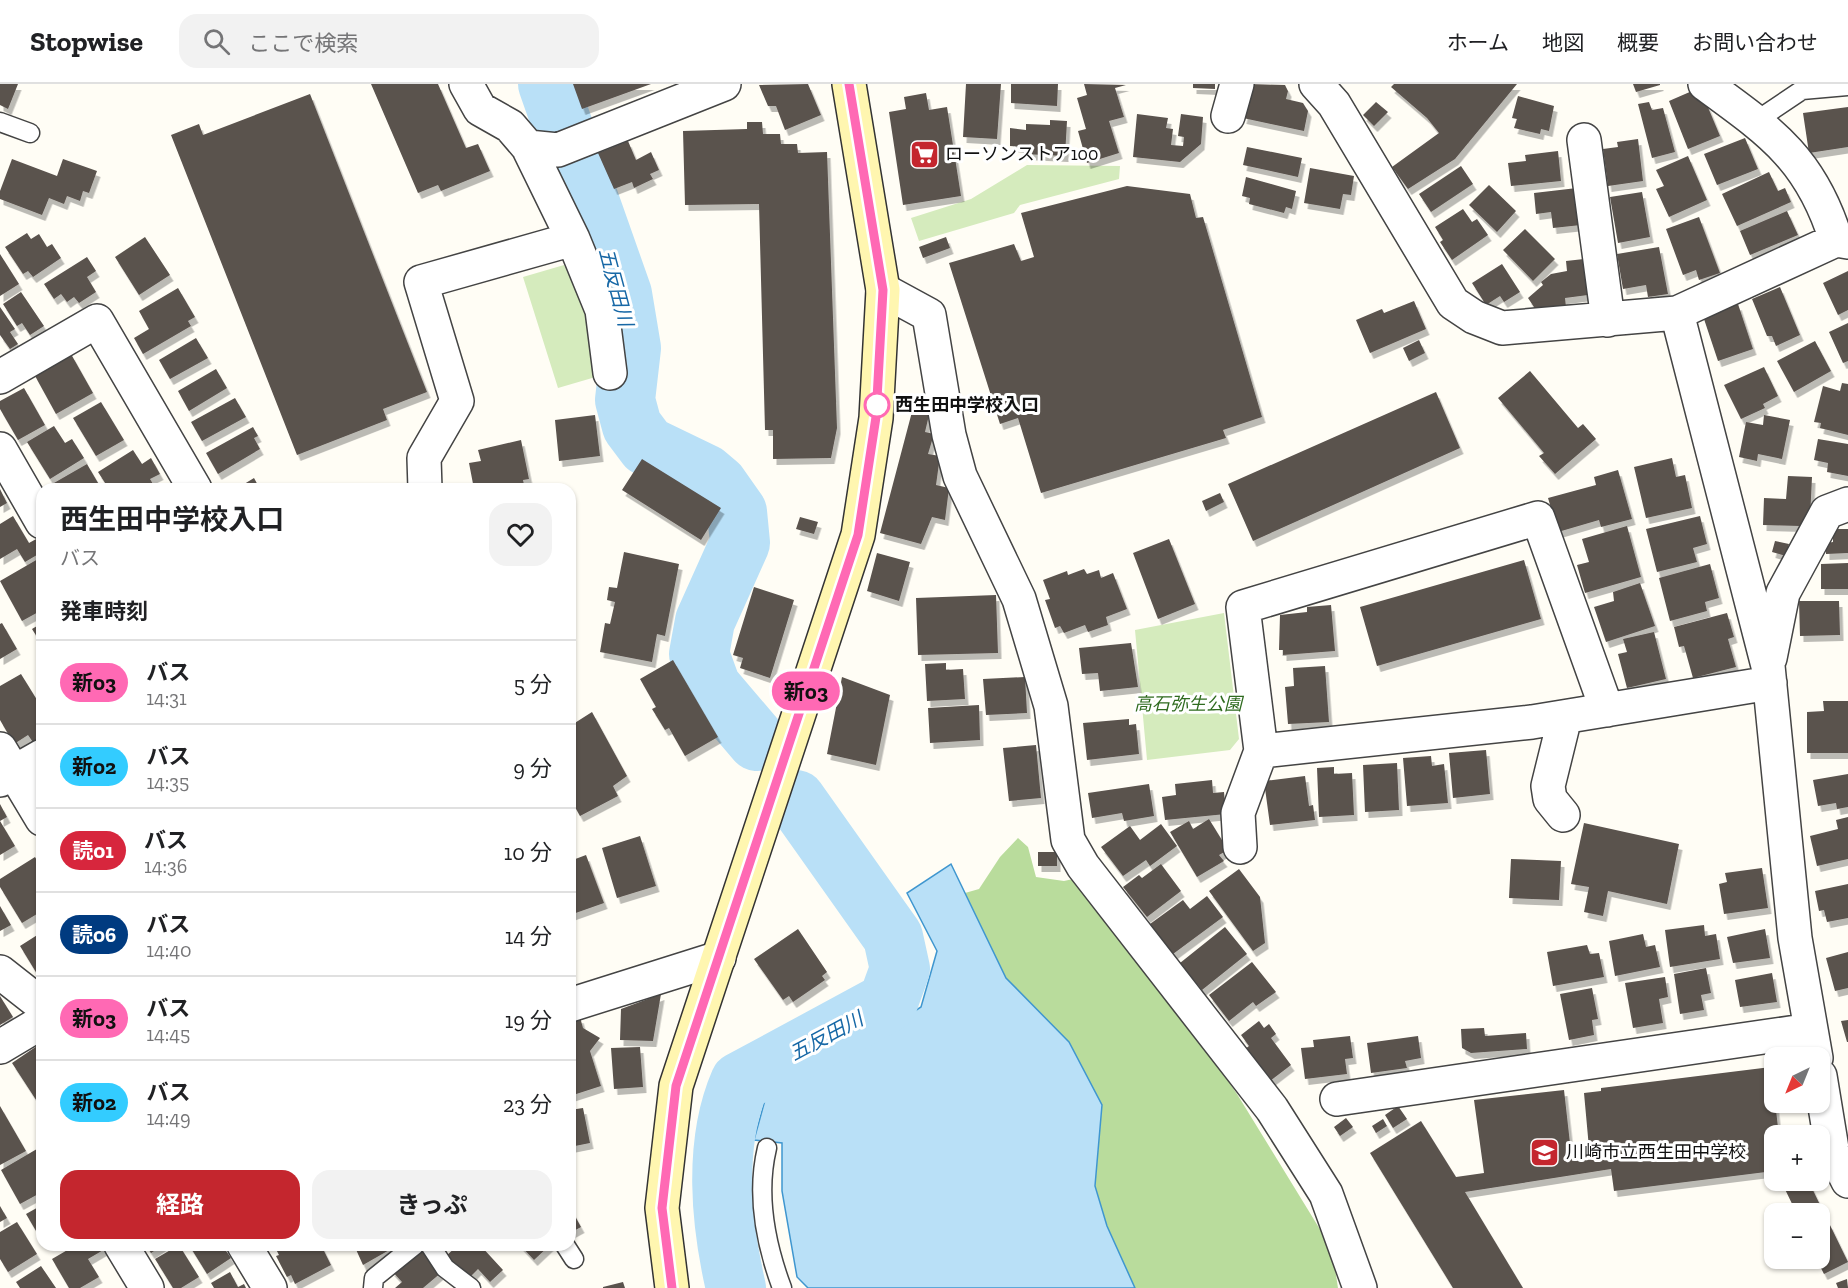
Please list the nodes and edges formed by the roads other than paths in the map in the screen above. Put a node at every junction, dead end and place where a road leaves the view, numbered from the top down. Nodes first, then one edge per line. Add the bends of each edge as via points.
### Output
1 (466, 84) edge
2 (724, 84) edge
3 (849, 84) edge
4 (1237, 84) edge
5 (1316, 84) edge
6 (1705, 84) edge
7 (1848, 86) edge
8 (1228, 116) dead end
9 (1756, 121) junction
10 (0, 122) edge
11 (30, 133) dead end
12 (1584, 140) dead end
13 (555, 146) junction
14 (573, 238) junction
15 (1842, 241) edge
16 (883, 290) junction
17 (1677, 313) junction
18 (1608, 320) junction
19 (610, 373) dead end
20 (0, 377) edge
21 (0, 449) edge
22 (192, 483) edge
23 (425, 483) edge
24 (1848, 504) edge
25 (36, 512) edge
26 (1769, 674) junction
27 (1607, 710) junction
28 (1565, 717) junction
29 (1261, 751) junction
30 (14, 764) edge
31 (36, 807) edge
32 (1563, 815) dead end
33 (1240, 847) dead end
34 (719, 958) junction
35 (0, 972) edge
36 (36, 1000) edge
37 (576, 1003) edge
38 (36, 1026) edge
39 (1814, 1044) edge
40 (0, 1047) edge
41 (1337, 1099) dead end
42 (1826, 1113) edge
43 (767, 1148) dead end
44 (1848, 1181) edge
45 (125, 1251) edge
46 (248, 1251) edge
47 (408, 1251) edge
48 (434, 1251) edge
49 (147, 1288) edge
50 (270, 1288) edge
51 (373, 1288) edge
52 (471, 1288) edge
53 (672, 1288) edge
54 (782, 1288) edge
55 (1360, 1288) edge

1 - 13 street via 480,109
2 - 13 street
3 - 16 main road
4 - 8 street
5 - 18 street via 1334,104 1453,303 1502,328
6 - 9 street
7 - 9 lane via 1802,90
9 - 15 street via 1791,152 1812,182
10 - 11 lane
12 - 18 street
13 - 14 street
14 - 19 street via 602,310
14 - 23 street via 421,282 457,401 424,458
15 - 17 street
16 - 34 main road via 876,417 858,535
16 - 55 street via 929,315 949,435 960,476 1019,599 1051,706 1068,840 1083,866 1272,1109 1326,1194
17 - 18 street
17 - 26 street
20 - 22 street via 97,321
21 - 25 street
24 - 26 street via 1827,512 1784,593
26 - 27 street
26 - 39 street via 1794,938
27 - 28 street
27 - 29 street via 1538,518 1244,607
28 - 29 street
28 - 32 street via 1548,786 1550,799
29 - 33 street via 1238,813
30 - 31 street
34 - 37 street
34 - 53 main road via 676,1086 662,1208
35 - 36 street
38 - 40 street
39 - 41 street
42 - 44 street via 1832,1149
43 - 54 lane via 764,1218
45 - 49 street
46 - 50 street
47 - 51 lane via 374,1278
48 - 52 lane via 445,1268

